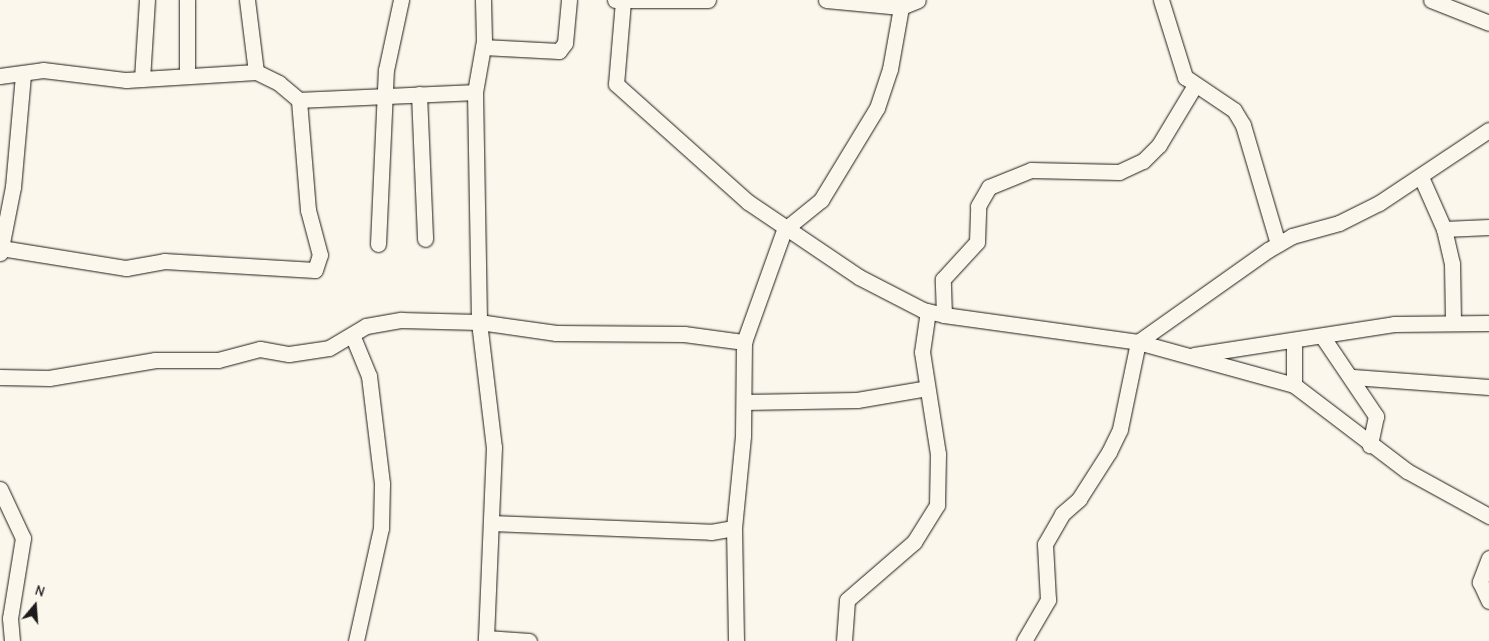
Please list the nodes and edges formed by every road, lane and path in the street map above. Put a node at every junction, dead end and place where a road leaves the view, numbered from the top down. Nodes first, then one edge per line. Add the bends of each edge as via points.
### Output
1 (147, 0) edge
2 (187, 0) edge
3 (247, 0) edge
4 (401, 0) edge
5 (483, 0) edge
6 (569, 0) edge
7 (619, 0) edge
8 (664, 0) edge
9 (708, 0) edge
10 (826, 0) edge
11 (918, 0) edge
12 (1161, 0) edge
13 (1431, 0) edge
14 (901, 7) junction
15 (1489, 23) edge
16 (483, 47) junction
17 (256, 72) junction
18 (23, 74) junction
19 (0, 76) edge
20 (187, 76) junction
21 (142, 79) junction
22 (1195, 85) junction
23 (475, 92) junction
24 (419, 94) junction
25 (387, 96) junction
26 (299, 100) junction
27 (1489, 130) edge
28 (1421, 177) junction
29 (1489, 227) edge
30 (1444, 229) junction
31 (784, 230) junction
32 (425, 239) dead end
33 (378, 244) dead end
34 (1278, 244) junction
35 (1, 250) edge
36 (928, 311) junction
37 (944, 315) junction
38 (1453, 321) junction
39 (479, 322) junction
40 (1489, 322) edge
41 (1322, 336) junction
42 (352, 337) junction
43 (1294, 341) junction
44 (744, 342) junction
45 (1138, 342) junction
46 (1193, 356) junction
47 (0, 377) edge
48 (1353, 377) junction
49 (1294, 385) junction
50 (1489, 387) edge
51 (927, 388) junction
52 (744, 402) junction
53 (1370, 445) junction
54 (0, 489) edge
55 (1489, 516) edge
56 (491, 523) junction
57 (734, 528) junction
58 (1489, 558) edge
59 (1489, 601) edge
60 (486, 640) edge
61 (12, 641) edge
62 (356, 641) edge
63 (529, 641) edge
64 (736, 641) edge
65 (844, 641) edge
66 (1024, 641) edge

1 - 21 street
2 - 20 street
3 - 17 street
4 - 25 street via 390,39
5 - 16 street
6 - 16 street via 565,42 559,52
7 - 8 street
7 - 31 street via 616,84
8 - 9 street
10 - 14 street
11 - 14 street
12 - 22 street via 1175,52 1185,76
13 - 15 street
14 - 31 street via 890,69 877,108 822,200
16 - 23 street
17 - 20 street
17 - 26 street via 279,82
18 - 19 street
18 - 21 street via 43,70
18 - 35 street via 13,187
20 - 21 street
22 - 34 street via 1234,110 1243,125
22 - 37 street via 1159,145 1143,161 1119,172 1031,170 989,187 978,206 977,242 943,280
23 - 24 street
23 - 39 street
24 - 25 street
24 - 32 street
25 - 26 street
25 - 33 street
26 - 35 street via 308,210 320,255 315,270 164,261 126,268
27 - 28 street
28 - 30 street
28 - 34 street via 1339,223
29 - 30 street
30 - 38 street via 1452,263
31 - 36 street via 859,277
31 - 44 street
34 - 45 street
36 - 37 street
36 - 51 street via 922,352
37 - 45 street
38 - 40 street
38 - 41 street via 1394,324
39 - 42 street via 401,320 366,326
39 - 44 street via 556,333 684,334
39 - 56 street via 494,447
41 - 43 street
41 - 48 street
42 - 47 street via 329,348 289,354 260,350 218,360 155,360 49,378
42 - 62 street via 369,376 382,484 381,528
43 - 46 street
43 - 49 street
44 - 52 street
45 - 46 street
45 - 66 street via 1120,429 1110,452 1079,499 1062,514 1045,544 1048,600
46 - 49 street
48 - 50 street
48 - 53 street via 1376,416
49 - 53 street
51 - 52 street via 857,400
51 - 65 street via 938,454 937,505 914,542 847,600
52 - 57 street
53 - 55 street via 1406,471
54 - 61 street via 23,538 10,618
56 - 57 street via 711,532
56 - 60 street
57 - 64 street
58 - 59 street via 1480,582
60 - 63 street

